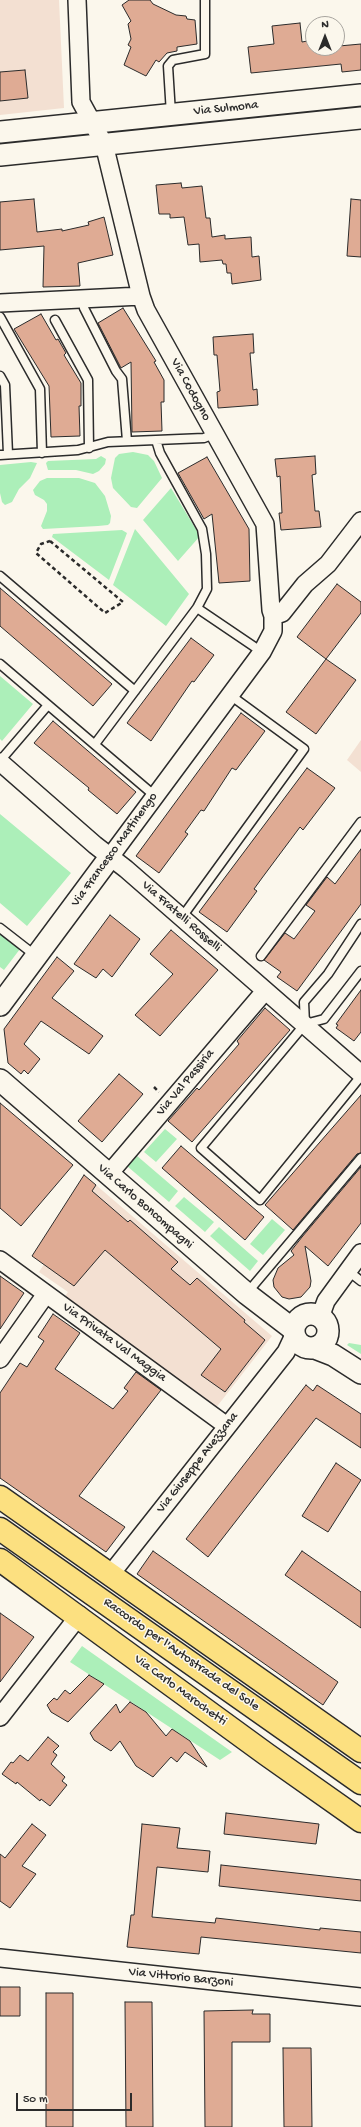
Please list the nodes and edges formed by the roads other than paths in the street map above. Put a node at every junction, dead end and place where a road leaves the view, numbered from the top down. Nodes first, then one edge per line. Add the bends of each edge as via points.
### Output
1 (77, 0) edge
2 (205, 0) edge
3 (361, 95) edge
4 (171, 114) junction
5 (361, 118) edge
6 (92, 122) junction
7 (0, 132) edge
8 (104, 144) junction
9 (0, 155) edge
10 (141, 296) junction
11 (83, 299) junction
12 (0, 303) edge
13 (0, 318) edge
14 (55, 320) dead end
15 (0, 376) edge
16 (214, 434) junction
17 (156, 440) junction
18 (127, 441) junction
19 (89, 448) junction
20 (42, 453) junction
21 (4, 454) edge
22 (361, 521) edge
23 (0, 576) edge
24 (197, 608) junction
25 (273, 624) junction
26 (262, 652) junction
27 (0, 664) edge
28 (135, 691) junction
29 (230, 695) junction
30 (48, 705) junction
31 (95, 744) junction
32 (0, 762) edge
33 (155, 796) junction
34 (361, 822) edge
35 (110, 857) junction
36 (182, 917) junction
37 (361, 924) edge
38 (0, 928) edge
39 (261, 956) dead end
40 (36, 957) junction
41 (361, 971) edge
42 (265, 991) junction
43 (0, 1005) edge
44 (305, 1024) junction
45 (361, 1075) edge
46 (0, 1080) edge
47 (361, 1158) edge
48 (108, 1175) junction
49 (361, 1253) edge
50 (0, 1260) edge
51 (348, 1270) junction
52 (361, 1281) edge
53 (46, 1294) junction
54 (247, 1294) junction
55 (320, 1311) junction
56 (298, 1342) junction
57 (0, 1359) edge
58 (361, 1373) edge
59 (227, 1426) junction
60 (0, 1497) edge
61 (0, 1529) edge
62 (0, 1560) edge
63 (110, 1575) junction
64 (78, 1617) junction
65 (0, 1717) edge
66 (361, 1751) edge
67 (361, 1782) edge
68 (361, 1821) edge
69 (0, 1958) edge
70 (361, 1997) edge

1 - 6 street via 81,102
2 - 4 lane via 206,54 169,62
3 - 4 street, Via Sulmona
4 - 6 street, Via Sulmona
5 - 8 street, Via Sulmona
6 - 7 street, Via Sulmona
6 - 8 street
8 - 9 street, Via Sulmona
8 - 10 street, Via Codogno
10 - 11 street
10 - 16 street, Via Codogno via 146,310
11 - 12 street
11 - 18 lane via 84,308 122,379
13 - 20 lane via 40,388
14 - 19 lane via 88,380
15 - 21 lane via 5,385
16 - 17 lane via 204,438
16 - 25 street, Via Codogno via 265,524
17 - 18 lane
17 - 24 lane via 160,454 202,529 207,589
18 - 19 lane via 108,442
19 - 20 lane
20 - 21 lane
22 - 25 street, Via Francesco Martinengo via 328,564 305,584
23 - 28 lane
24 - 26 lane
24 - 28 lane
25 - 26 street, Via Francesco Martinengo
26 - 29 street, Via Francesco Martinengo
27 - 30 lane
28 - 31 lane
29 - 33 street, Via Francesco Martinengo
29 - 36 lane via 304,749
30 - 31 lane
30 - 32 lane, Via Fratelli Rosselli
31 - 33 lane
32 - 35 street, Via Fratelli Rosselli
33 - 35 street, Via Francesco Martinengo
34 - 39 lane
35 - 36 street, Via Fratelli Rosselli
35 - 40 street, Via Francesco Martinengo
36 - 42 street, Via Fratelli Rosselli
37 - 44 lane via 328,974 304,1002
38 - 40 lane
40 - 43 street, Via Francesco Martinengo
41 - 44 lane via 324,1019
42 - 44 street, Via Fratelli Rosselli
42 - 48 street, Via Val Passiria
44 - 45 street, Via Fratelli Rosselli
44 - 45 lane via 201,1148 260,1200
46 - 48 street, Via Carlo Boncompagni
47 - 54 lane
48 - 54 street, Via Carlo Boncompagni
49 - 51 street, Via Giuseppe Avezzana
50 - 53 street, Via Privata Val Maggia
51 - 52 lane
51 - 55 street, Via Giuseppe Avezzana
53 - 57 street
53 - 59 street, Via Privata Val Maggia
54 - 56 street, Via Carlo Boncompagni
55 - 56 street, Via Giuseppe Avezzana via 301,1317 297,1321
55 - 56 street, Via Giuseppe Avezzana via 327,1327 325,1341
56 - 58 street, Via Carlo Boncompagni via 333,1354
56 - 59 street, Via Giuseppe Avezzana
59 - 63 street, Via Giuseppe Avezzana
60 - 63 main road
61 - 67 main road, Raccordo per l'Autostrada del Sole
62 - 64 main road, Via Carlo Marochetti
63 - 66 main road
64 - 65 street
64 - 68 main road, Via Carlo Marochetti
69 - 70 street, Via Vittorio Barzoni

